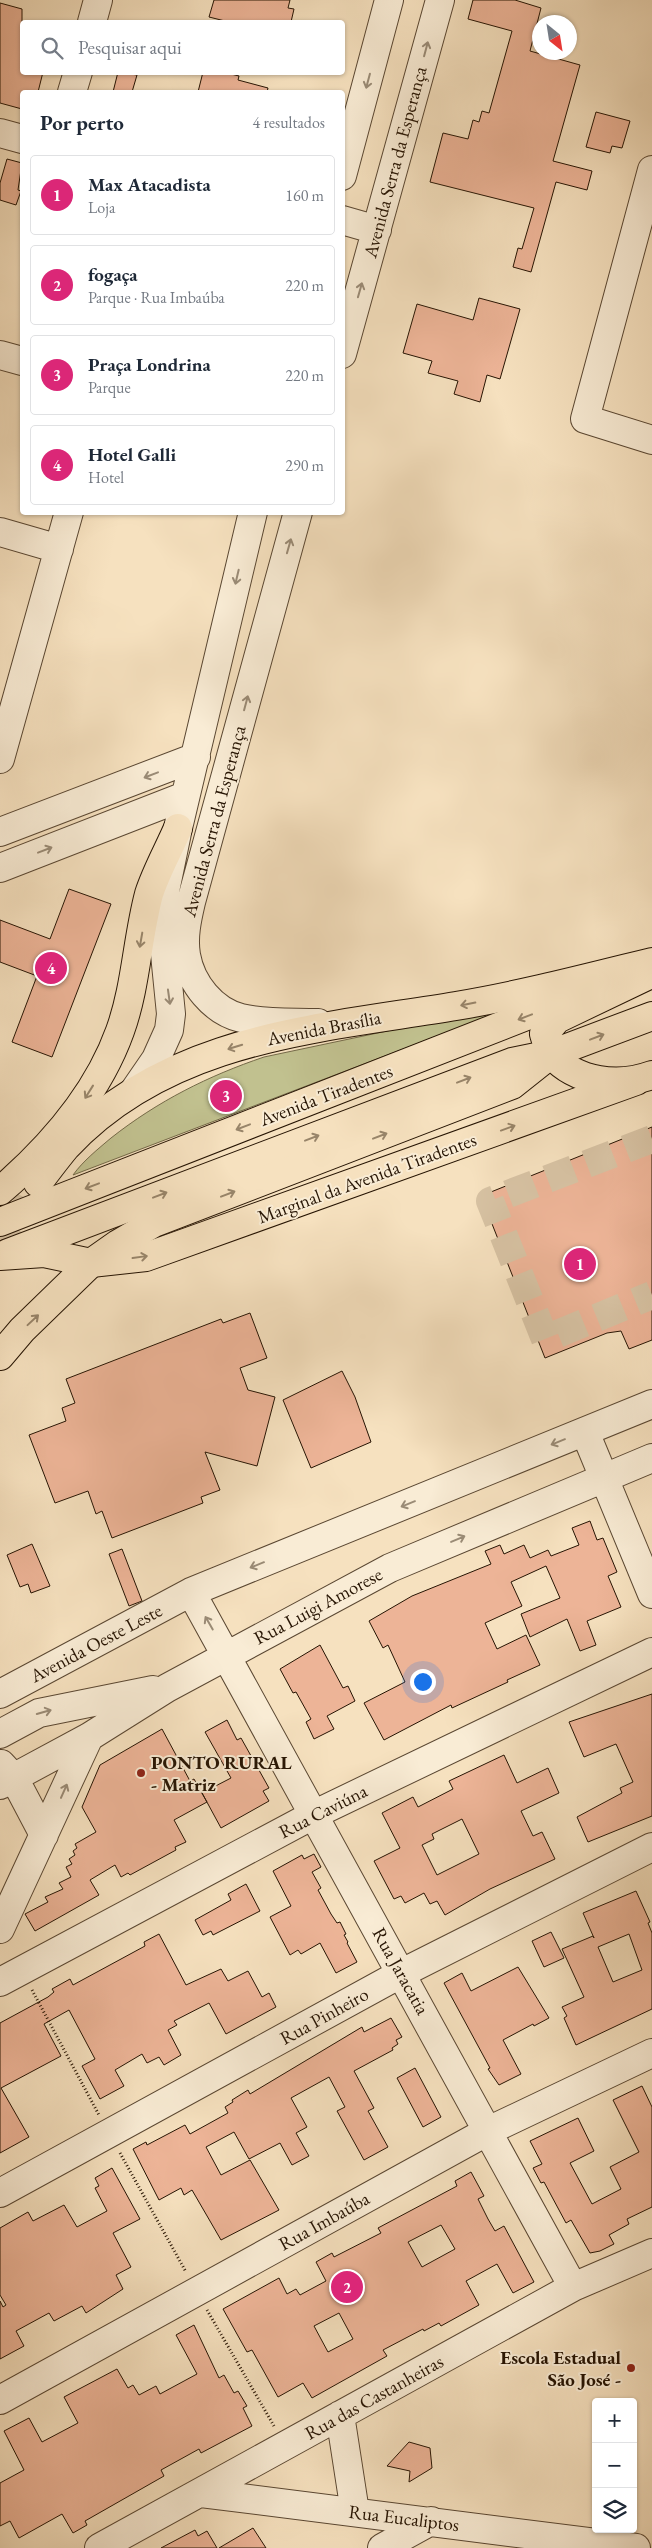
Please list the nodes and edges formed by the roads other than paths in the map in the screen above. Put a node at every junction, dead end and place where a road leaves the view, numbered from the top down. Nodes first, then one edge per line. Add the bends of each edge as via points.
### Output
1 (98, 0) edge
2 (390, 0) edge
3 (440, 0) edge
4 (93, 20) edge
5 (77, 75) edge
6 (73, 90) edge
7 (0, 133) edge
8 (20, 138) edge
9 (345, 165) edge
10 (652, 170) edge
11 (345, 221) edge
12 (377, 230) junction
13 (345, 343) edge
14 (0, 355) edge
15 (20, 360) edge
16 (652, 440) edge
17 (69, 515) edge
18 (252, 515) edge
19 (297, 515) edge
20 (0, 532) edge
21 (59, 549) junction
22 (6, 711) edge
23 (196, 757) junction
24 (0, 759) edge
25 (185, 796) junction
26 (178, 828) junction
27 (0, 832) edge
28 (0, 868) edge
29 (652, 962) edge
30 (652, 968) edge
31 (652, 974) edge
32 (652, 1016) edge
33 (334, 1024) junction
34 (551, 1054) junction
35 (646, 1077) edge
36 (134, 1091) junction
37 (38, 1183) tunnel mouth
38 (0, 1191) tunnel mouth
39 (0, 1222) edge
40 (0, 1256) edge
41 (92, 1263) junction
42 (0, 1356) edge
43 (652, 1404) edge
44 (584, 1432) junction
45 (652, 1458) edge
46 (604, 1478) junction
47 (191, 1592) junction
48 (652, 1594) edge
49 (652, 1652) edge
50 (227, 1655) junction
51 (167, 1688) junction
52 (0, 1694) edge
53 (0, 1734) edge
54 (89, 1737) junction
55 (5, 1775) edge
56 (315, 1814) junction
57 (44, 1835) junction
58 (652, 1847) edge
59 (0, 1929) edge
60 (402, 1974) junction
61 (11, 1976) edge
62 (652, 2053) edge
63 (488, 2131) junction
64 (0, 2193) edge
65 (652, 2252) edge
66 (573, 2287) junction
67 (0, 2400) edge
68 (340, 2415) junction
69 (201, 2493) junction
70 (355, 2512) junction
71 (431, 2521) junction
72 (100, 2548) edge
73 (382, 2548) edge
74 (636, 2548) edge

1 - 4 street
2 -> 9 street
12 -> 3 street, Avenida Serra da Esperança
5 - 6 street
7 - 8 street
10 - 16 street via 585,419
11 - 12 street
13 -> 12 street, Avenida Serra da Esperança
14 - 15 street
17 - 21 street
18 -> 23 street, Avenida Serra da Esperança
33 -> 19 street, Avenida Serra da Esperança via 260,1021 226,1012 202,992 186,955 185,930 191,902
20 - 21 street
21 - 22 street
22 - 24 street
23 - 25 street, Avenida Serra da Esperança
23 -> 27 street
25 - 26 street, Avenida Serra da Esperança
28 -> 25 street
26 -> 36 street, Avenida Serra da Esperança via 163,901 171,1014 169,1030 156,1059
26 -> 38 main road via 150,894 130,998 108,1056 89,1094 69,1120
29 -> 33 main road, Avenida Brasília via 456,1006
30 -> 39 main road, Avenida Tiradentes
31 - 34 main road via 557,1019 544,1034
34 -> 32 main road, Avenida Tiradentes
33 -> 36 main road, Avenida Brasília via 214,1054
34 - 35 main road via 577,1075 596,1081
40 -> 34 main road, Avenida Tiradentes via 512,1062
41 -> 34 main road via 154,1223 512,1085
41 -> 35 main road, Marginal da Avenida Tiradentes via 146,1257
36 - 37 main road, Avenida Brasília via 66,1148
40 - 41 main road, Marginal da Avenida Tiradentes via 44,1253
42 -> 41 main road via 22,1330
43 - 44 street
44 - 46 street
44 -> 47 street
45 - 46 street, Rua Luigi Amorese
46 - 48 street
50 -> 46 street, Rua Luigi Amorese via 390,1568
50 -> 47 street, Rua Jaracatia
47 - 52 street, Avenida Oeste Leste
49 - 56 street, Rua Caviúna
50 - 51 street, Rua Luigi Amorese
50 - 56 street, Rua Jaracatia
53 -> 51 street via 39,1712
51 - 54 street, Rua Luigi Amorese
54 - 55 street, Rua Luigi Amorese
57 -> 54 street
55 - 57 street
56 - 60 street, Rua Jaracatia
56 - 61 street, Rua Caviúna
57 - 59 street
58 - 60 street, Rua Pinheiro
60 - 63 street, Rua Jaracatia
60 - 64 street, Rua Pinheiro
62 - 63 street, Rua Imbaúba
63 - 66 street, Rua Jaracatia
63 - 67 street, Rua Imbaúba
65 - 66 street, Rua das Castanheiras
66 - 68 street, Rua das Castanheiras
68 - 69 street, Rua das Castanheiras
68 - 70 street
69 - 70 street, Rua Eucaliptos
69 - 72 street, Rua das Castanheiras
70 - 71 street, Rua Eucaliptos
71 - 73 street
71 - 74 street, Rua Eucaliptos

